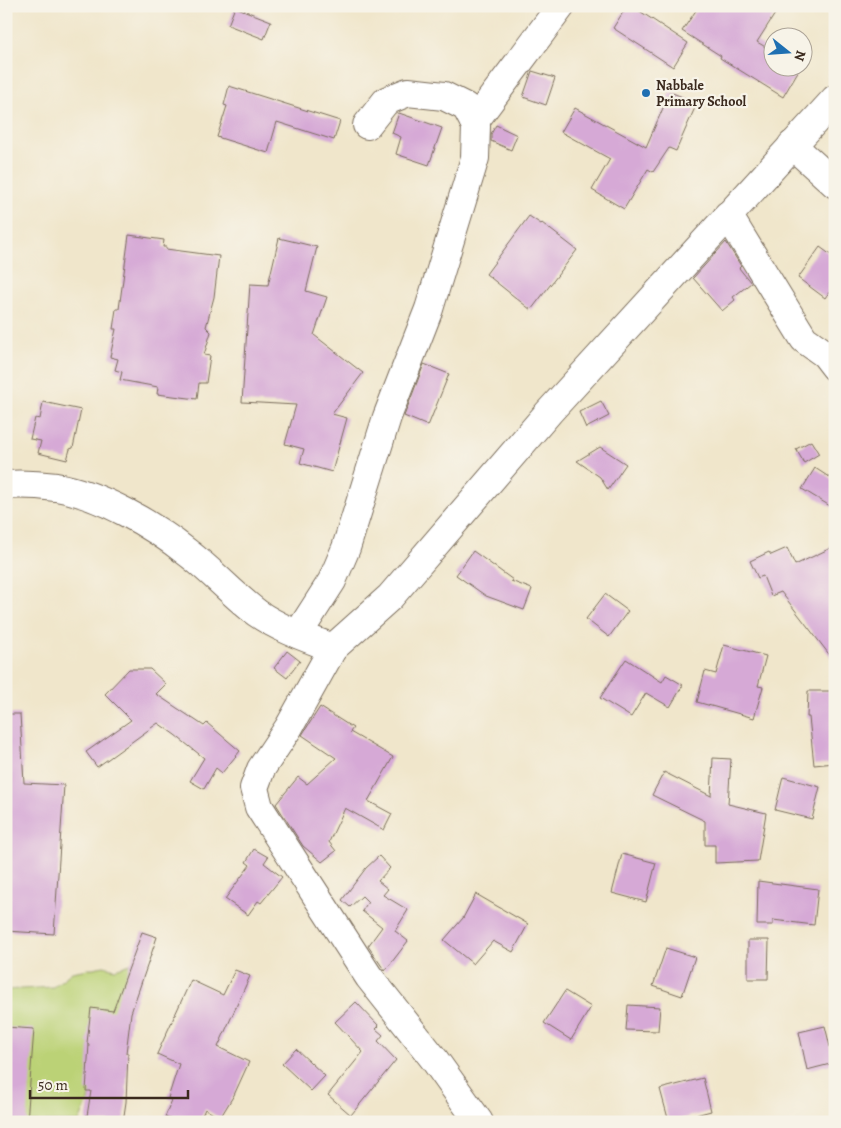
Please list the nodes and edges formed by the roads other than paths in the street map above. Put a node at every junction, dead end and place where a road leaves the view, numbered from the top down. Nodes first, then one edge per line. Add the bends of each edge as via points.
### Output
1 (561, 6) edge
2 (835, 99) edge
3 (474, 122) junction
4 (367, 125) dead end
5 (792, 145) junction
6 (835, 184) edge
7 (728, 215) junction
8 (835, 367) edge
9 (6, 485) edge
10 (298, 634) junction
11 (333, 648) junction
12 (479, 1122) edge

1 - 3 street
2 - 5 street
3 - 4 street via 466,107 444,96 408,92 386,101
3 - 10 street via 475,158 429,309 387,416 346,548 332,581
5 - 6 street
5 - 7 street
7 - 8 street via 804,340 825,354
7 - 11 street via 549,412 390,597
9 - 10 street via 57,487 116,508 148,525 188,553 257,612
10 - 11 street
11 - 12 street via 289,727 261,769 254,788 259,807 368,977 434,1059

